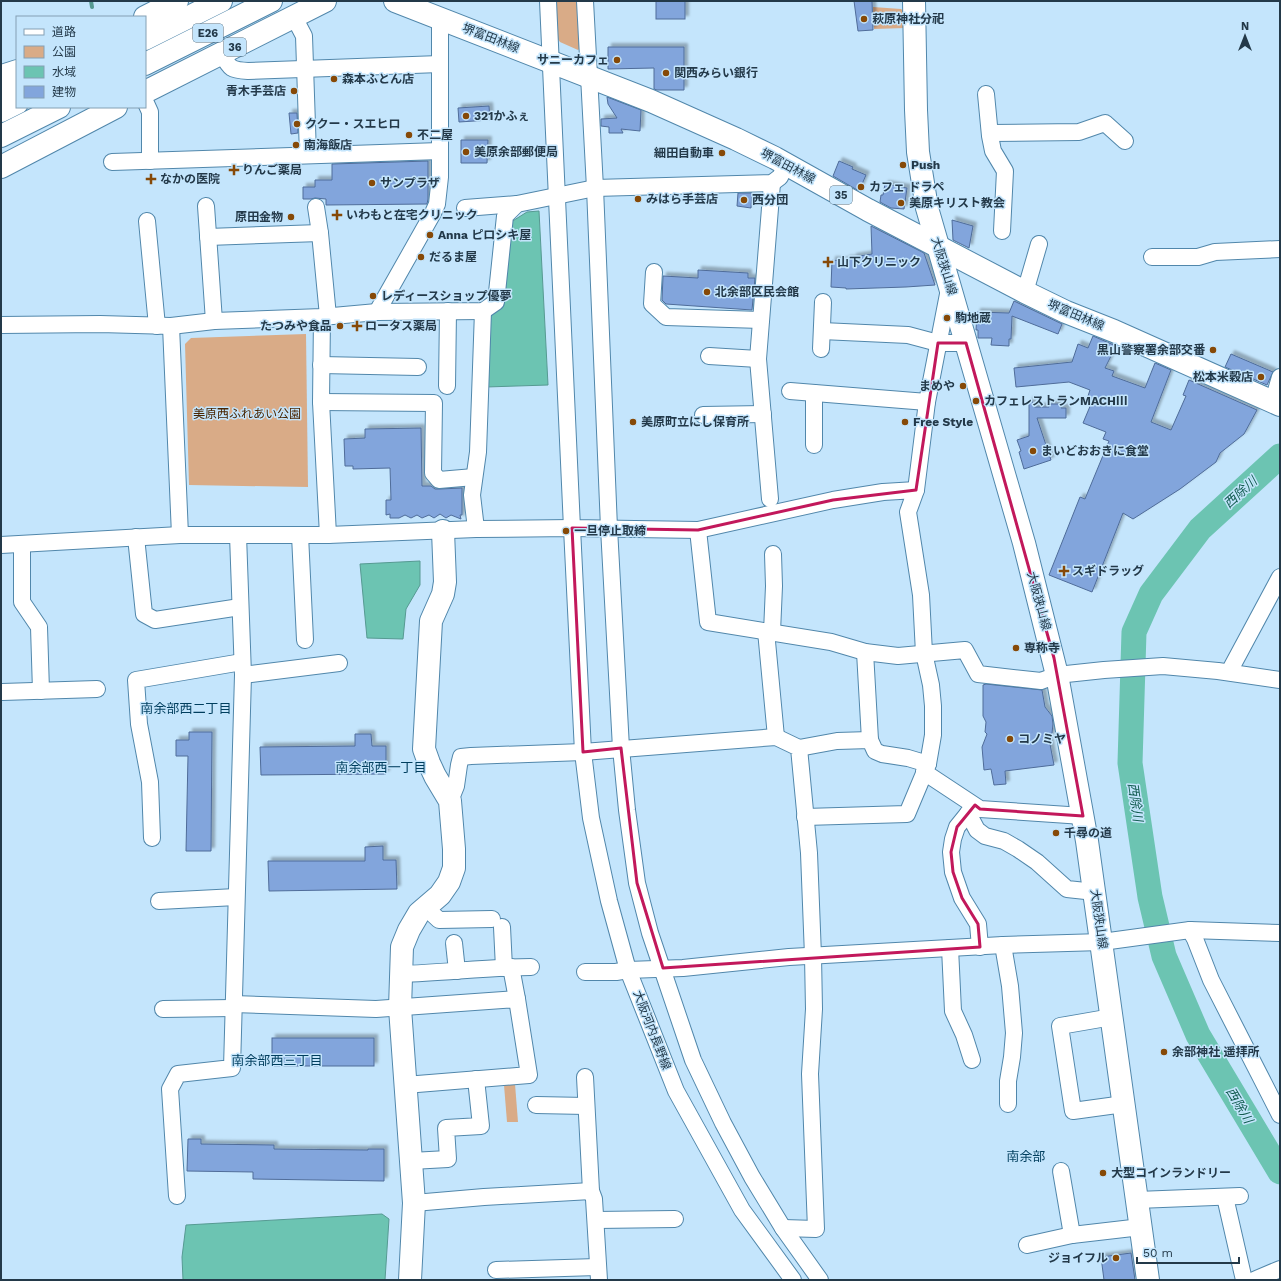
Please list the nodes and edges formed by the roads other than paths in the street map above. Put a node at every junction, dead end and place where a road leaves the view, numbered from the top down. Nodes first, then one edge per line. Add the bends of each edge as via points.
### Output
1 (177, 1) edge
2 (222, 1) edge
3 (272, 1) edge
4 (325, 1) edge
5 (395, 1) edge
6 (548, 1) edge
7 (585, 1) edge
8 (914, 1) edge
9 (146, 16) edge
10 (294, 17) junction
11 (440, 19) junction
12 (146, 39) edge
13 (222, 54) junction
14 (551, 61) junction
15 (146, 64) edge
16 (440, 64) junction
17 (16, 68) edge
18 (305, 70) junction
19 (1, 73) edge
20 (589, 76) junction
21 (16, 80) edge
22 (1, 88) edge
23 (146, 92) edge
24 (986, 94) dead end
25 (16, 103) edge
26 (146, 103) edge
27 (57, 108) edge
28 (114, 108) edge
29 (1, 110) edge
30 (990, 133) junction
31 (1, 136) edge
32 (1125, 141) dead end
33 (30, 151) junction
34 (440, 151) junction
35 (308, 155) junction
36 (150, 161) junction
37 (112, 162) dead end
38 (786, 165) junction
39 (1, 167) edge
40 (1, 176) edge
41 (772, 182) junction
42 (596, 188) junction
43 (558, 196) junction
44 (517, 204) junction
45 (206, 206) dead end
46 (316, 207) dead end
47 (465, 208) dead end
48 (147, 221) dead end
49 (1002, 231) dead end
50 (320, 233) junction
51 (208, 237) junction
52 (1039, 244) dead end
53 (938, 245) junction
54 (1280, 249) edge
55 (1152, 257) dead end
56 (654, 272) dead end
57 (950, 284) junction
58 (1025, 292) junction
59 (823, 302) dead end
60 (377, 312) junction
61 (448, 312) junction
62 (483, 312) junction
63 (325, 316) junction
64 (761, 320) junction
65 (214, 321) junction
66 (1, 325) edge
67 (164, 326) junction
68 (822, 331) junction
69 (938, 343) junction
70 (966, 343) junction
71 (821, 349) dead end
72 (709, 356) dead end
73 (758, 359) junction
74 (321, 365) junction
75 (418, 367) dead end
76 (1280, 376) edge
77 (447, 386) dead end
78 (790, 390) dead end
79 (814, 392) junction
80 (321, 402) junction
81 (927, 402) junction
82 (1277, 403) edge
83 (763, 414) junction
84 (703, 416) dead end
85 (814, 445) dead end
86 (474, 478) junction
87 (916, 490) junction
88 (770, 499) dead end
89 (572, 528) junction
90 (609, 528) junction
91 (476, 529) junction
92 (698, 530) junction
93 (443, 531) junction
94 (180, 535) junction
95 (238, 535) junction
96 (300, 535) junction
97 (328, 535) junction
98 (136, 537) junction
99 (22, 544) junction
100 (1, 545) edge
101 (773, 554) dead end
102 (1280, 577) edge
103 (240, 607) junction
104 (769, 631) junction
105 (305, 640) dead end
106 (865, 652) junction
107 (924, 653) junction
108 (339, 663) dead end
109 (242, 668) junction
110 (1229, 672) junction
111 (1057, 675) junction
112 (1280, 680) edge
113 (91, 685) dead end
114 (41, 691) junction
115 (2, 692) edge
116 (776, 737) junction
117 (870, 740) junction
118 (621, 748) junction
119 (799, 748) junction
120 (583, 752) junction
121 (926, 768) junction
122 (450, 801) junction
123 (972, 809) junction
124 (1083, 816) junction
125 (805, 817) junction
126 (152, 838) dead end
127 (1095, 892) junction
128 (236, 897) junction
129 (159, 901) dead end
130 (426, 908) junction
131 (1187, 930) junction
132 (1280, 933) edge
133 (1102, 942) junction
134 (454, 943) dead end
135 (1003, 945) junction
136 (980, 947) junction
137 (950, 948) junction
138 (813, 956) junction
139 (507, 968) junction
140 (531, 968) dead end
141 (663, 968) junction
142 (628, 970) junction
143 (457, 971) junction
144 (585, 972) dead end
145 (401, 974) junction
146 (517, 999) junction
147 (233, 1006) junction
148 (400, 1008) junction
149 (163, 1010) dead end
150 (1112, 1016) junction
151 (972, 1060) dead end
152 (585, 1077) dead end
153 (476, 1079) junction
154 (405, 1085) junction
155 (1008, 1104) dead end
156 (1124, 1104) junction
157 (536, 1105) dead end
158 (586, 1106) junction
159 (1280, 1115) edge
160 (411, 1161) junction
161 (1061, 1171) dead end
162 (591, 1191) junction
163 (177, 1196) dead end
164 (1137, 1200) junction
165 (414, 1202) junction
166 (675, 1219) dead end
167 (596, 1220) junction
168 (1141, 1227) junction
169 (783, 1228) junction
170 (1072, 1234) junction
171 (1027, 1245) dead end
172 (1280, 1269) edge
173 (496, 1270) dead end
174 (598, 1274) edge
175 (410, 1280) edge
176 (793, 1280) edge
177 (820, 1280) edge
178 (1148, 1280) edge
179 (1244, 1280) edge
180 (1254, 1280) edge

1 - 9 main road
2 - 12 main road, E26
3 - 15 main road, E26
4 - 10 main road, 36
5 - 11 main road, 堺富田林線 / 35
6 - 14 street, 大阪河内長野線
7 - 20 street
8 - 53 main road, 大阪狭山線 via 918,152 927,208
10 - 13 main road, 36
10 - 18 street via 304,36
11 - 14 main road, 堺富田林線 / 35
11 - 16 street
13 - 18 street via 228,67 236,70
13 - 23 main road, 36
14 - 20 main road, 堺富田林線 / 35
14 - 43 street, 大阪河内長野線
16 - 18 street
16 - 34 street
17 - 19 street
18 - 35 street
20 - 38 main road, 堺富田林線 / 35 via 652,101
20 - 42 street
21 - 22 main road
24 - 30 street
25 - 29 main road
26 - 36 street via 150,112
27 - 31 main road
28 - 33 main road
30 - 32 street via 1079,132 1105,123
30 - 49 street via 994,151 1005,171
33 - 39 main road
33 - 40 street
34 - 35 street
34 - 60 street via 437,204
35 - 36 street
36 - 37 street
38 - 41 street via 780,177
38 - 53 main road, 堺富田林線 / 35
41 - 42 street
41 - 64 street
42 - 43 street
42 - 90 street
43 - 44 street
43 - 89 street, 大阪河内長野線
44 - 47 street
44 - 62 street via 505,216 496,302
45 - 51 street
46 - 50 street
48 - 67 street
50 - 51 street
50 - 63 street
51 - 65 street
52 - 58 street
53 - 57 main road, 大阪狭山線
53 - 58 main road, 堺富田林線 / 35
54 - 55 street via 1215,252 1198,257
56 - 64 street via 652,304 666,317
57 - 69 street
57 - 70 main road, 大阪狭山線
58 - 82 main road, 堺富田林線 / 35
59 - 68 street
60 - 61 street
60 - 63 street
61 - 62 street
61 - 77 street
62 - 86 street via 478,452
63 - 65 street
63 - 74 street
64 - 73 street
65 - 67 street
66 - 67 street
67 - 94 street
68 - 69 street via 908,335
68 - 71 street
69 - 70 street
69 - 81 street
70 - 111 main road, 大阪狭山線 via 1024,543
72 - 73 street
73 - 83 street
74 - 75 street
74 - 80 street
76 - 82 street
78 - 79 street
79 - 81 street
79 - 85 street
80 - 86 street via 434,403 433,473 439,480
80 - 97 street
81 - 87 street
83 - 84 street
83 - 88 street
86 - 91 street via 472,495
87 - 92 street via 833,500
87 - 107 street via 908,512 921,595
89 - 90 street
89 - 91 street
89 - 120 street, 大阪河内長野線
90 - 92 street
90 - 118 street
91 - 93 street
92 - 104 street via 708,622
93 - 97 street
93 - 122 main road via 445,582 443,594 430,621 424,749 435,776
94 - 95 street
94 - 98 street
95 - 96 street
95 - 103 street
96 - 97 street
96 - 105 street via 297,612
98 - 99 street
98 - 103 street via 144,614 155,620
99 - 100 street
99 - 114 street via 22,602 39,627
101 - 104 street via 774,586
102 - 110 street
103 - 109 street
104 - 106 street via 831,642
104 - 116 street
106 - 107 street via 898,656
106 - 117 street
107 - 111 street via 965,650 978,674 1041,681
107 - 121 street via 933,706 933,735
108 - 109 street
109 - 126 street via 136,680 139,724 150,782
109 - 128 street
110 - 111 street via 1158,667
110 - 112 street
111 - 124 main road, 大阪狭山線
113 - 114 street
114 - 115 street
116 - 118 street
116 - 119 street
117 - 119 street via 837,741
117 - 121 street via 875,751 908,758
118 - 120 street
118 - 141 street via 637,883 650,933
119 - 125 street
120 - 122 street via 461,757 456,786
120 - 142 street, 大阪河内長野線 via 591,818 609,901
121 - 123 street
121 - 125 street via 907,814
122 - 130 main road via 454,868 449,882 440,895
123 - 124 street
123 - 127 street via 977,830 985,836 1004,841 1018,849 1067,889
123 - 136 street via 957,827 952,839 951,852 953,872 962,898 978,924
124 - 127 main road, 大阪狭山線
125 - 138 street
127 - 133 main road, 大阪狭山線
128 - 129 street
128 - 147 street
130 - 139 street via 439,920 497,923
130 - 145 main road via 419,913 402,947
131 - 132 street
131 - 133 street
131 - 159 street via 1195,939 1218,994
133 - 135 street
133 - 150 main road, 大阪狭山線
134 - 143 street
135 - 136 street
135 - 155 street via 1014,1033
136 - 137 street
137 - 138 street
137 - 151 street via 953,1011
138 - 141 street
138 - 169 street via 814,1009 810,1074 816,1229
139 - 140 street
139 - 143 street
139 - 146 street
141 - 142 street
141 - 169 street via 693,1060 722,1123
142 - 144 street
142 - 176 street, 大阪河内長野線 via 676,1092 742,1210
143 - 145 street
145 - 148 main road
146 - 148 street
146 - 153 street via 529,1075
147 - 148 street
147 - 149 street
147 - 163 street via 232,1068 178,1074 170,1088
148 - 154 main road
150 - 156 main road, 大阪狭山線
150 - 156 street via 1060,1026 1073,1111
152 - 158 street
153 - 154 street
153 - 160 street via 481,1126 446,1128 448,1159
154 - 160 main road
156 - 164 main road, 大阪狭山線
157 - 158 street
158 - 162 street
160 - 165 main road
161 - 170 street
162 - 165 street
162 - 167 street
164 - 168 main road, 大阪狭山線
164 - 179 street via 1233,1197
165 - 175 main road
166 - 167 street
167 - 174 street
168 - 170 street
168 - 178 main road, 大阪狭山線
169 - 177 street
170 - 171 street
172 - 180 street
173 - 174 street

